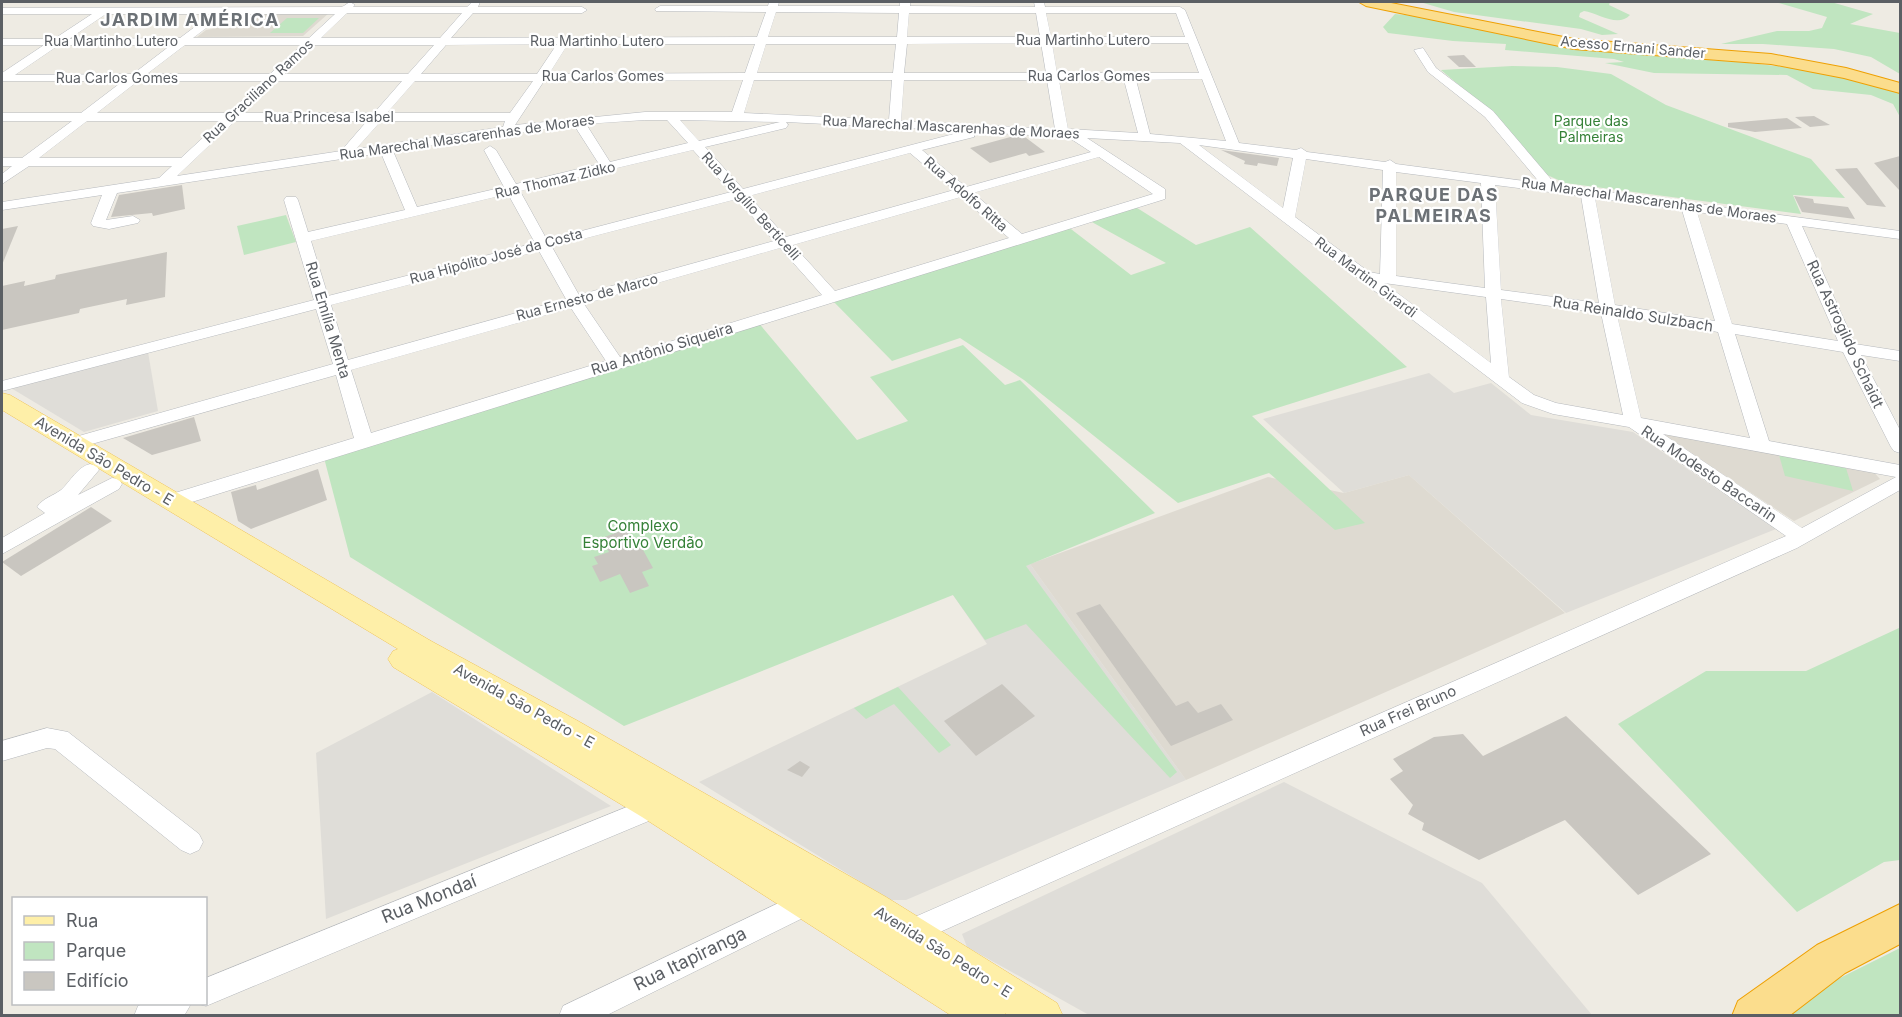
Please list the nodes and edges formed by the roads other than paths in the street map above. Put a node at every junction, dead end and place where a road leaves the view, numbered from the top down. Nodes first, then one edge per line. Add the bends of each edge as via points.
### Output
1 (10, 2) edge
2 (118, 2) edge
3 (235, 2) edge
4 (355, 2) edge
5 (1366, 2) edge
6 (773, 5) edge
7 (904, 5) edge
8 (1040, 5) edge
9 (473, 6) edge
10 (2, 8) edge
11 (660, 9) dead end
12 (105, 10) junction
13 (224, 10) junction
14 (345, 10) junction
15 (582, 10) dead end
16 (1192, 40) junction
17 (183, 41) junction
18 (312, 41) junction
19 (443, 41) junction
20 (565, 41) junction
21 (761, 41) junction
22 (903, 41) junction
23 (1046, 41) junction
24 (2, 42) edge
25 (57, 42) junction
26 (1419, 50) dead end
27 (750, 76) junction
28 (897, 76) junction
29 (1053, 76) junction
30 (1129, 76) junction
31 (1205, 76) junction
32 (273, 77) junction
33 (412, 77) junction
34 (542, 77) junction
35 (2, 78) edge
36 (136, 78) junction
37 (1900, 88) edge
38 (670, 116) junction
39 (737, 116) junction
40 (2, 117) edge
41 (84, 117) junction
42 (230, 117) junction
43 (378, 117) junction
44 (513, 117) junction
45 (806, 119) junction
46 (578, 121) junction
47 (895, 124) junction
48 (990, 129) junction
49 (505, 130) junction
50 (1067, 132) junction
51 (1145, 137) junction
52 (1183, 139) junction
53 (1233, 143) junction
54 (697, 146) junction
55 (385, 148) junction
56 (913, 149) junction
57 (490, 150) dead end
58 (346, 153) junction
59 (1101, 153) junction
60 (1301, 153) junction
61 (2, 162) edge
62 (26, 162) junction
63 (182, 162) junction
64 (1390, 164) junction
65 (607, 167) junction
66 (1488, 178) junction
67 (2, 180) edge
68 (162, 183) junction
69 (1550, 186) junction
70 (513, 189) junction
71 (111, 190) junction
72 (962, 192) junction
73 (1587, 192) junction
74 (740, 194) junction
75 (291, 200) dead end
76 (2, 206) edge
77 (1688, 206) junction
78 (413, 213) junction
79 (1288, 219) junction
80 (133, 220) dead end
81 (1792, 220) junction
82 (1900, 236) edge
83 (303, 238) junction
84 (1019, 239) junction
85 (783, 243) junction
86 (542, 244) junction
87 (1365, 276) junction
88 (1388, 277) junction
89 (1493, 293) junction
90 (832, 297) junction
91 (574, 300) junction
92 (322, 301) junction
93 (1608, 309) junction
94 (1725, 329) junction
95 (1849, 348) junction
96 (1900, 356) edge
97 (615, 363) junction
98 (342, 365) junction
99 (1501, 379) junction
100 (2, 386) edge
101 (2, 400) edge
102 (2, 418) edge
103 (1633, 422) junction
104 (364, 440) junction
105 (74, 443) junction
106 (1761, 445) junction
107 (1900, 447) edge
108 (1900, 471) edge
109 (101, 477) junction
110 (1900, 482) edge
111 (172, 501) junction
112 (2, 534) edge
113 (1801, 537) junction
114 (2, 547) edge
115 (2, 751) edge
116 (654, 807) junction
117 (190, 842) dead end
118 (806, 903) junction
119 (1900, 924) edge
120 (911, 932) junction
121 (207, 992) edge
122 (175, 1005) edge
123 (612, 1007) edge
124 (148, 1016) edge
125 (573, 1016) edge
126 (987, 1016) edge
127 (1044, 1016) edge
128 (1753, 1016) edge

1 - 10 street
2 - 12 street
3 - 13 street
4 - 14 street, Rua Graciliano Ramos
5 - 37 highway, Acesso Ernani Sander via 1574,44 1771,59
6 - 7 street
6 - 11 street
6 - 21 street
7 - 8 street
7 - 22 street
8 - 16 street via 1180,10
8 - 23 street
9 - 14 street
9 - 15 street
9 - 19 street
10 - 12 street
12 - 13 street
12 - 25 street
13 - 14 street
13 - 17 street
14 - 18 street, Rua Graciliano Ramos
16 - 23 street, Rua Martinho Lutero
16 - 31 street
17 - 18 street, Rua Martinho Lutero
17 - 25 street, Rua Martinho Lutero
17 - 36 street
18 - 19 street, Rua Martinho Lutero
18 - 32 street, Rua Graciliano Ramos
19 - 20 street, Rua Martinho Lutero
19 - 33 street
20 - 21 street, Rua Martinho Lutero
20 - 34 street
21 - 22 street, Rua Martinho Lutero
21 - 27 street
22 - 23 street, Rua Martinho Lutero
22 - 28 street
23 - 29 street
24 - 25 street, Rua Martinho Lutero
25 - 35 street
26 - 69 street via 1432,70 1489,114
27 - 28 street, Rua Carlos Gomes
27 - 34 street, Rua Carlos Gomes
27 - 39 street
28 - 29 street, Rua Carlos Gomes
28 - 47 street
29 - 30 street, Rua Carlos Gomes
29 - 50 street
30 - 31 street, Rua Carlos Gomes
30 - 51 street
31 - 53 street
32 - 33 street, Rua Carlos Gomes
32 - 36 street, Rua Carlos Gomes
32 - 42 street, Rua Graciliano Ramos
33 - 34 street, Rua Carlos Gomes
33 - 43 street
34 - 44 street
35 - 36 street, Rua Carlos Gomes
36 - 41 street
38 - 39 street, Rua Marechal Mascarenhas de Moraes
38 - 46 street, Rua Marechal Mascarenhas de Moraes
38 - 54 street, Rua Vergílio Berticelli
39 - 45 street, Rua Marechal Mascarenhas de Moraes
40 - 41 street, Rua Princesa Isabel
41 - 42 street, Rua Princesa Isabel
41 - 62 street
42 - 43 street, Rua Princesa Isabel
42 - 63 street, Rua Graciliano Ramos
43 - 44 street, Rua Princesa Isabel
43 - 58 street
44 - 49 street
45 - 47 street, Rua Marechal Mascarenhas de Moraes
45 - 54 street, Rua Thomaz Zidko
46 - 49 street, Rua Marechal Mascarenhas de Moraes
46 - 65 street
47 - 48 street, Rua Marechal Mascarenhas de Moraes
48 - 50 street, Rua Marechal Mascarenhas de Moraes
48 - 56 street, Rua Hipólito José da Costa
49 - 55 street, Rua Marechal Mascarenhas de Moraes
50 - 51 street, Rua Marechal Mascarenhas de Moraes
50 - 59 street
51 - 52 street, Rua Marechal Mascarenhas de Moraes
52 - 53 street, Rua Marechal Mascarenhas de Moraes
52 - 79 street, Rua Martim Girardi
53 - 60 street, Rua Marechal Mascarenhas de Moraes
54 - 65 street, Rua Thomaz Zidko
54 - 74 street, Rua Vergílio Berticelli
55 - 58 street, Rua Marechal Mascarenhas de Moraes
55 - 78 street
56 - 72 street, Rua Adolfo Ritta
56 - 74 street, Rua Hipólito José da Costa
57 - 70 street
58 - 68 street, Rua Marechal Mascarenhas de Moraes
59 - 72 street, Rua Ernesto de Marco
59 - 84 street, Rua Antônio Siqueira via 1160,192 1160,196
60 - 64 street, Rua Marechal Mascarenhas de Moraes
60 - 79 street
61 - 62 street
62 - 63 street
62 - 67 street
63 - 68 street, Rua Graciliano Ramos
64 - 66 street, Rua Marechal Mascarenhas de Moraes
64 - 88 street
65 - 70 street, Rua Thomaz Zidko
66 - 69 street, Rua Marechal Mascarenhas de Moraes
66 - 89 street
68 - 71 street, Rua Marechal Mascarenhas de Moraes
69 - 73 street, Rua Marechal Mascarenhas de Moraes
70 - 78 street, Rua Thomaz Zidko
70 - 86 street
71 - 76 street, Rua Marechal Mascarenhas de Moraes
71 - 80 street via 98,223
72 - 84 street, Rua Adolfo Ritta
72 - 85 street, Rua Ernesto de Marco
73 - 77 street, Rua Marechal Mascarenhas de Moraes
73 - 93 street, Rua Modesto Baccarin
74 - 85 street, Rua Vergílio Berticelli
74 - 86 street, Rua Hipólito José da Costa
75 - 83 street, Rua Emília Menta
77 - 81 street, Rua Marechal Mascarenhas de Moraes
77 - 94 street
78 - 83 street, Rua Thomaz Zidko
79 - 87 street, Rua Martim Girardi
81 - 82 street, Rua Marechal Mascarenhas de Moraes
81 - 95 street, Rua Astrogildo Schaidt
83 - 92 street, Rua Emília Menta
84 - 90 street, Rua Antônio Siqueira
85 - 90 street, Rua Vergílio Berticelli
85 - 91 street, Rua Ernesto de Marco
86 - 91 street
86 - 92 street, Rua Hipólito José da Costa
87 - 88 street, Rua Reinaldo Sulzbach
87 - 99 street, Rua Martim Girardi
88 - 89 street, Rua Reinaldo Sulzbach
89 - 93 street, Rua Reinaldo Sulzbach
89 - 99 street
90 - 97 street, Rua Antônio Siqueira
91 - 97 street
91 - 98 street, Rua Ernesto de Marco
92 - 98 street, Rua Emília Menta
92 - 100 street, Rua Hipólito José da Costa
93 - 94 street, Rua Reinaldo Sulzbach
93 - 103 street, Rua Modesto Baccarin
94 - 95 street, Rua Reinaldo Sulzbach
94 - 106 street
95 - 96 street, Rua Reinaldo Sulzbach
95 - 107 street, Rua Astrogildo Schaidt
97 - 104 street, Rua Antônio Siqueira
98 - 104 street, Rua Emília Menta
98 - 105 street, Rua Ernesto de Marco
99 - 103 street, Rua Martim Girardi via 1528,399 1553,408
101 - 105 main road, Avenida São Pedro - E
102 - 109 main road, Avenida São Pedro - E
103 - 106 street, Rua Martim Girardi
103 - 113 street, Rua Modesto Baccarin
104 - 111 street, Rua Antônio Siqueira
105 - 111 main road, Avenida São Pedro - E
106 - 108 street, Rua Martim Girardi
109 - 112 street
109 - 114 street
109 - 116 main road, Avenida São Pedro - E
110 - 113 street, Rua Frei Bruno
111 - 120 main road, Avenida São Pedro - E
113 - 120 street, Rua Frei Bruno
115 - 117 street via 47,738 60,739
116 - 118 main road, Avenida São Pedro - E
116 - 121 street, Rua Mondaí
118 - 123 street, Rua Itapiranga
118 - 126 main road, Avenida São Pedro - E
119 - 128 highway via 1831,959
120 - 127 main road, Avenida São Pedro - E
122 - 124 street
123 - 125 street, Rua Itapiranga

